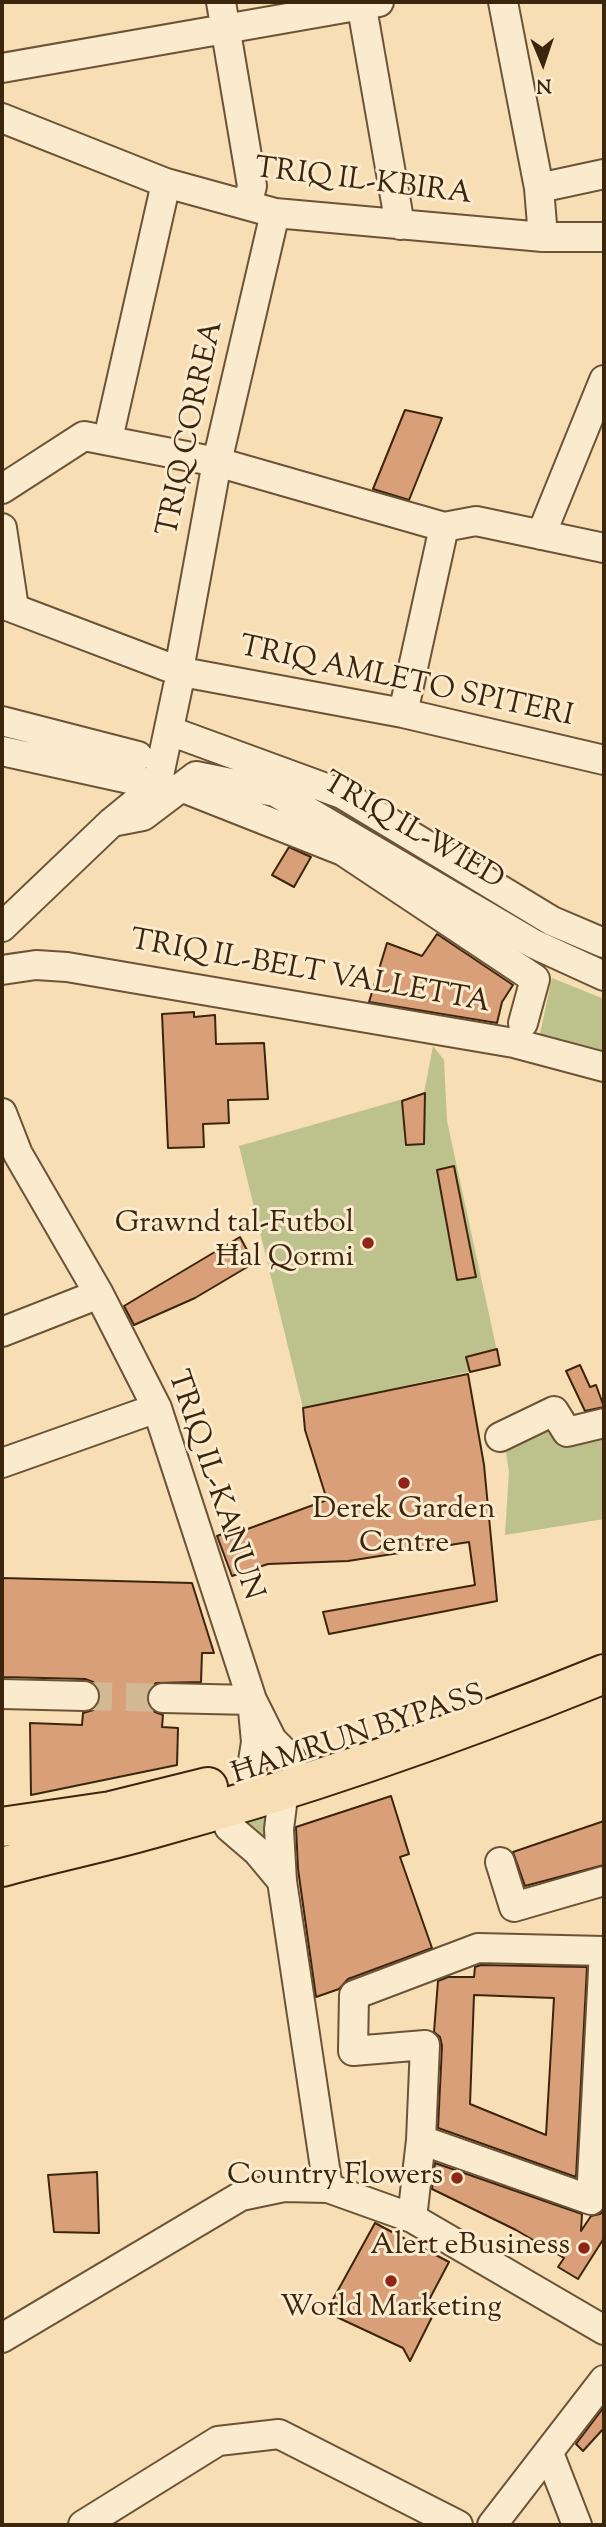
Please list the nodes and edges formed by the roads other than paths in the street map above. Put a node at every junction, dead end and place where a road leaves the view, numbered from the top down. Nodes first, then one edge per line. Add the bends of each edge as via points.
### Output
1 (221, 2) edge
2 (503, 2) edge
3 (368, 3) edge
4 (225, 30) junction
5 (2, 68) edge
6 (2, 118) edge
7 (604, 174) edge
8 (166, 183) junction
9 (538, 188) junction
10 (247, 205) junction
11 (275, 213) junction
12 (400, 225) junction
13 (604, 236) edge
14 (543, 237) junction
15 (604, 381) edge
16 (108, 439) junction
17 (217, 462) junction
18 (2, 489) edge
19 (444, 527) junction
20 (2, 528) edge
21 (541, 535) junction
22 (604, 548) edge
23 (8, 606) edge
24 (180, 671) junction
25 (403, 713) junction
26 (2, 721) edge
27 (170, 731) junction
28 (2, 751) edge
29 (138, 756) dead end
30 (604, 760) edge
31 (169, 786) junction
32 (2, 927) edge
33 (604, 943) edge
34 (2, 971) edge
35 (604, 976) edge
36 (523, 1023) dead end
37 (604, 1067) edge
38 (2, 1113) edge
39 (10, 1159) edge
40 (99, 1294) junction
41 (2, 1332) edge
42 (157, 1408) junction
43 (604, 1423) edge
44 (500, 1437) dead end
45 (2, 1463) edge
46 (604, 1651) edge
47 (604, 1674) edge
48 (2, 1694) edge
49 (84, 1696) tunnel mouth
50 (163, 1698) tunnel mouth
51 (251, 1700) junction
52 (275, 1774) junction
53 (200, 1789) junction
54 (111, 1811) junction
55 (2, 1817) edge
56 (2, 1827) edge
57 (229, 1827) dead end
58 (500, 1862) dead end
59 (8, 1864) edge
60 (282, 1881) junction
61 (604, 1881) edge
62 (421, 2140) junction
63 (328, 2188) junction
64 (412, 2218) junction
65 (604, 2330) edge
66 (2, 2338) edge
67 (604, 2380) edge
68 (550, 2452) junction
69 (83, 2525) edge
70 (458, 2525) edge
71 (492, 2525) edge
72 (577, 2525) edge

1 - 4 street
2 - 9 street
3 - 4 street
3 - 12 street
4 - 5 street
4 - 10 street via 252,186
6 - 8 street, TRIQ IL-KBIRA
7 - 9 street
8 - 10 street, TRIQ IL-KBIRA
8 - 16 street
9 - 14 street
10 - 11 street, TRIQ IL-KBIRA
11 - 12 street, TRIQ IL-KBIRA
11 - 17 street, TRIQ CORREA
12 - 14 street, TRIQ IL-KBIRA
13 - 14 street, TRIQ IL-KBIRA
15 - 21 street
16 - 17 street
16 - 18 street via 84,436
17 - 19 street
17 - 24 street, TRIQ CORREA
19 - 21 street via 476,522
19 - 25 street
20 - 23 street
21 - 22 street
23 - 24 street, TRIQ AMLETO SPITERI
24 - 25 street, TRIQ AMLETO SPITERI
24 - 27 street, TRIQ CORREA
25 - 30 street, TRIQ AMLETO SPITERI
26 - 29 street
27 - 31 street, TRIQ CORREA
27 - 33 street via 342,794 552,921
28 - 31 street
31 - 32 street via 112,822
31 - 35 street, TRIQ IL-WIED via 196,776 275,792 534,944
31 - 36 street, TRIQ IL-WIED via 343,851 535,979
34 - 37 street, TRIQ IL-BELT VALLETTA via 36,965 67,967 514,1042
38 - 39 street, TRIQ IL-KANUN
39 - 40 street, TRIQ IL-KANUN
40 - 41 street
40 - 42 street, TRIQ IL-KANUN
42 - 45 street
42 - 51 street, TRIQ IL-KANUN
43 - 44 street via 567,1432 554,1410
46 - 52 highway, ĦAMRUN BYPASS
47 - 52 highway, ĦAMRUN BYPASS via 483,1723
48 - 49 street
50 - 51 street
51 - 52 street, TRIQ IL-KANUN via 272,1740
51 - 52 street, TRIQ IL-KANUN via 256,1742
52 - 53 highway, ĦAMRUN BYPASS
52 - 59 highway, ĦAMRUN BYPASS via 152,1829
52 - 60 street, TRIQ IL-KANUN
53 - 54 highway, ĦAMRUN BYPASS
53 - 55 highway via 114,1797
54 - 56 highway
54 - 59 highway via 33,1839
57 - 60 street
58 - 61 street via 514,1908
60 - 63 street, TRIQ IL-KANUN
62 - 62 street via 592,2200 604,1951 478,1948 354,1995 353,2050 425,2045
62 - 64 street
63 - 64 street
63 - 66 street via 284,2187 241,2196
64 - 65 street
67 - 68 street
68 - 71 street
68 - 72 street
69 - 70 street via 218,2441 279,2434

